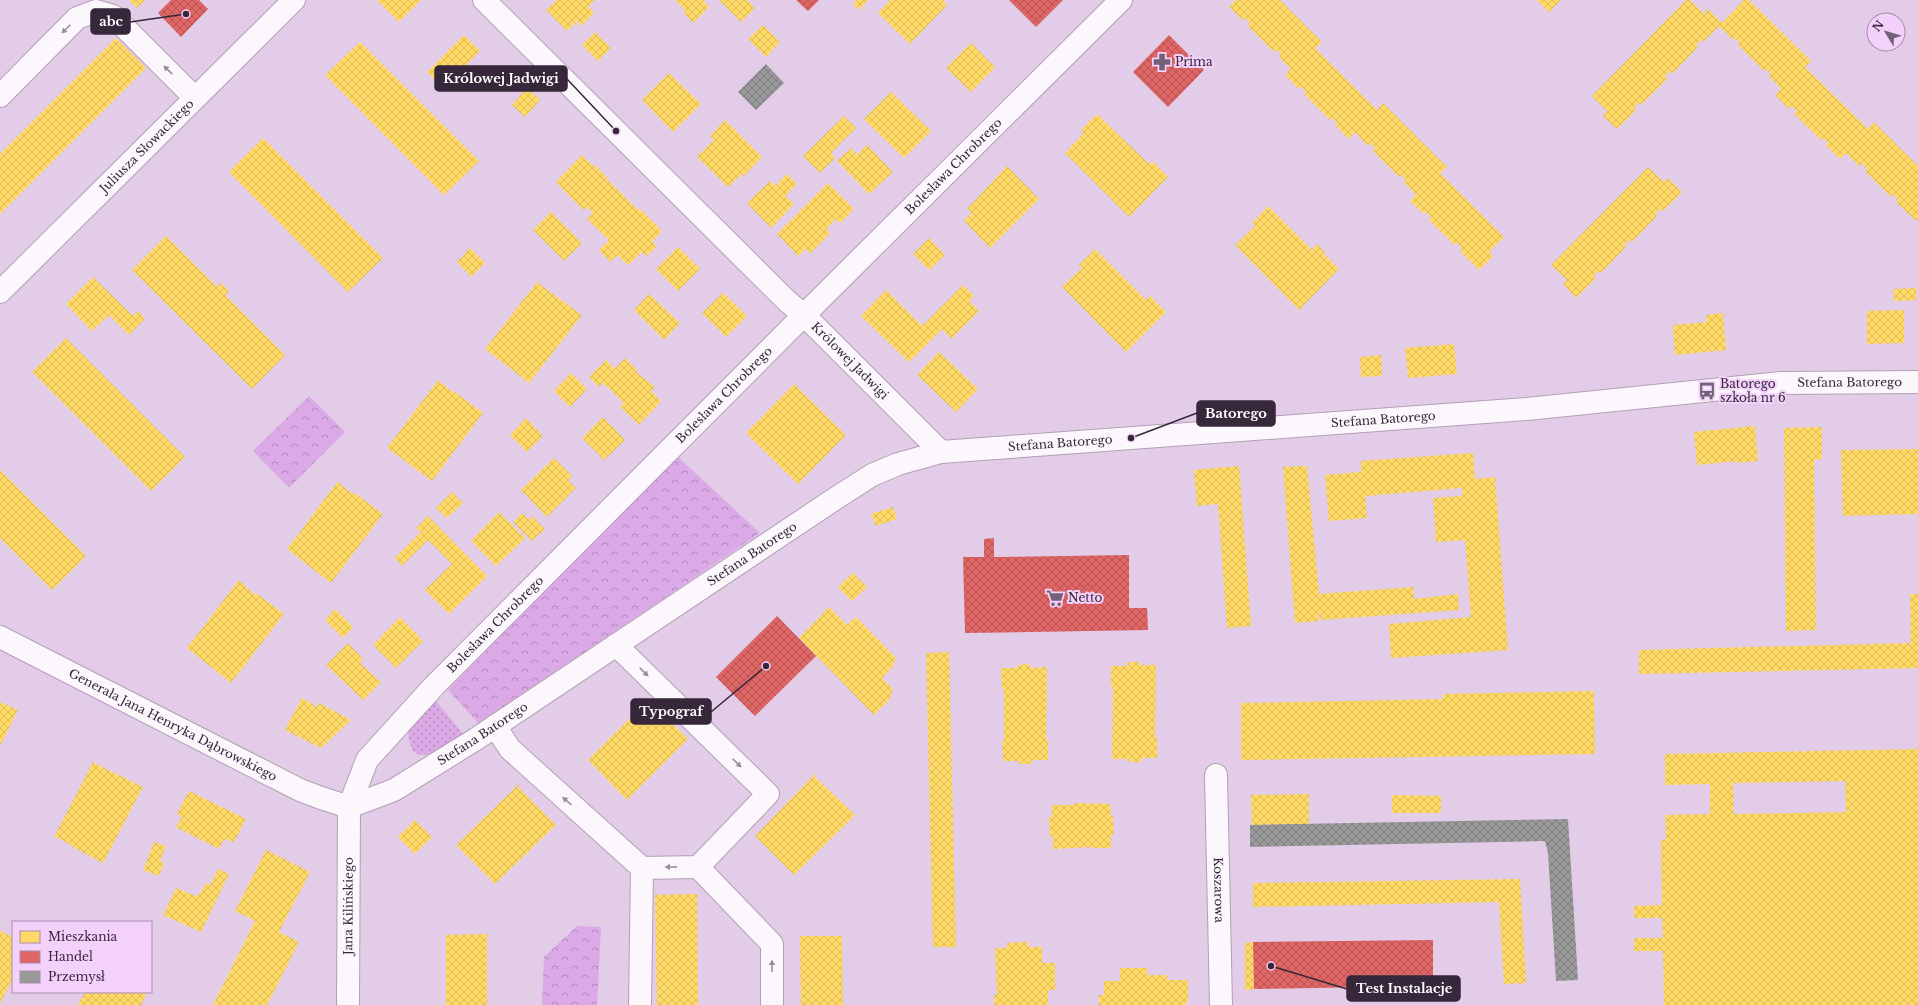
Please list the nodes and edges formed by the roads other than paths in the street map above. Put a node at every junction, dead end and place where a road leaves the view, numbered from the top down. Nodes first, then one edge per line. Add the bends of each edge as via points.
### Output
1 (294, 0) edge
2 (484, 0) edge
3 (1121, 0) edge
4 (0, 96) edge
5 (195, 98) junction
6 (0, 292) edge
7 (804, 315) junction
8 (1918, 382) edge
9 (941, 452) junction
10 (0, 637) edge
11 (616, 645) junction
12 (495, 726) junction
13 (1216, 775) dead end
14 (349, 807) junction
15 (698, 867) junction
16 (642, 868) junction
17 (348, 1005) edge
18 (640, 1005) edge
19 (772, 1005) edge
20 (1221, 1005) edge

1 - 5 street, Juliusza Słowackiego
2 - 7 street, Królowej Jadwigi
3 - 7 street, Bolesława Chrobrego
5 -> 4 street via 113,16 96,11 77,18
5 - 6 street, Juliusza Słowackiego
7 - 9 street, Królowej Jadwigi
7 - 14 street, Bolesława Chrobrego via 426,694 367,760
8 - 9 street, Stefana Batorego via 1781,383 1527,409
9 - 11 street, Stefana Batorego via 898,464 872,475
10 - 14 street, Generała Jana Henryka Dąbrowskiego via 300,790
11 - 12 street, Stefana Batorego
11 -> 15 street via 768,794
12 - 14 street, Stefana Batorego via 394,790
16 -> 12 street via 510,749
13 - 20 street, Koszarowa
14 - 17 street, Jana Kilińskiego
15 -> 16 street
19 -> 15 street via 772,944
16 - 18 street

